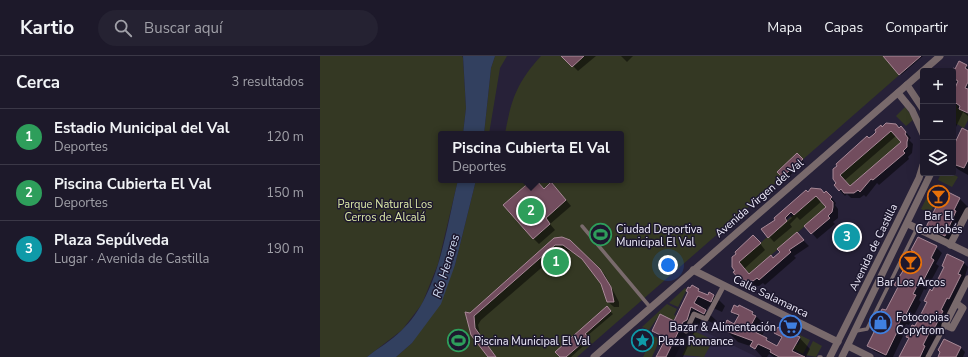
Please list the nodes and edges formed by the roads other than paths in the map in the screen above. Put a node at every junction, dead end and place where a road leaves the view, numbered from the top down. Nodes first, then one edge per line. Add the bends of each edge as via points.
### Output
1 (940, 56) edge
2 (907, 85) junction
3 (898, 93) junction
4 (920, 104) edge
5 (920, 127) edge
6 (920, 175) edge
7 (930, 176) edge
8 (968, 210) edge
9 (908, 224) junction
10 (582, 226) dead end
11 (917, 228) junction
12 (950, 245) junction
13 (968, 253) edge
14 (694, 270) junction
15 (968, 279) edge
16 (724, 285) junction
17 (650, 308) junction
18 (945, 325) joint
19 (686, 331) dead end
20 (855, 331) junction
21 (838, 341) junction
22 (848, 346) junction
23 (594, 357) edge
24 (830, 357) edge
25 (842, 357) edge
26 (870, 357) edge
27 (928, 357) edge

1 - 2 street, Avenida Virgen del Val
2 - 3 street, Avenida Virgen del Val
2 - 4 street
3 - 5 street via 912,110
3 - 14 street, Avenida Virgen del Val
6 - 21 street, Avenida de Castilla
7 - 9 street, Avenida de Castilla
8 - 12 street
9 - 11 street
9 - 20 street, Avenida de Castilla
10 - 17 lane
11 - 12 street
11 - 20 lane via 867,329
12 - 13 street
14 - 16 street, Calle Salamanca
14 - 17 street, Avenida Virgen del Val
15 - 18 street
16 - 19 street via 706,319 694,314
16 - 21 street, Calle Salamanca
17 - 23 street, Avenida Virgen del Val
18 - 27 street
20 - 22 street, Avenida de Castilla
21 - 22 street via 845,338
21 - 24 street, Avenida de Castilla
22 - 25 street, Avenida de Castilla
22 - 26 street

